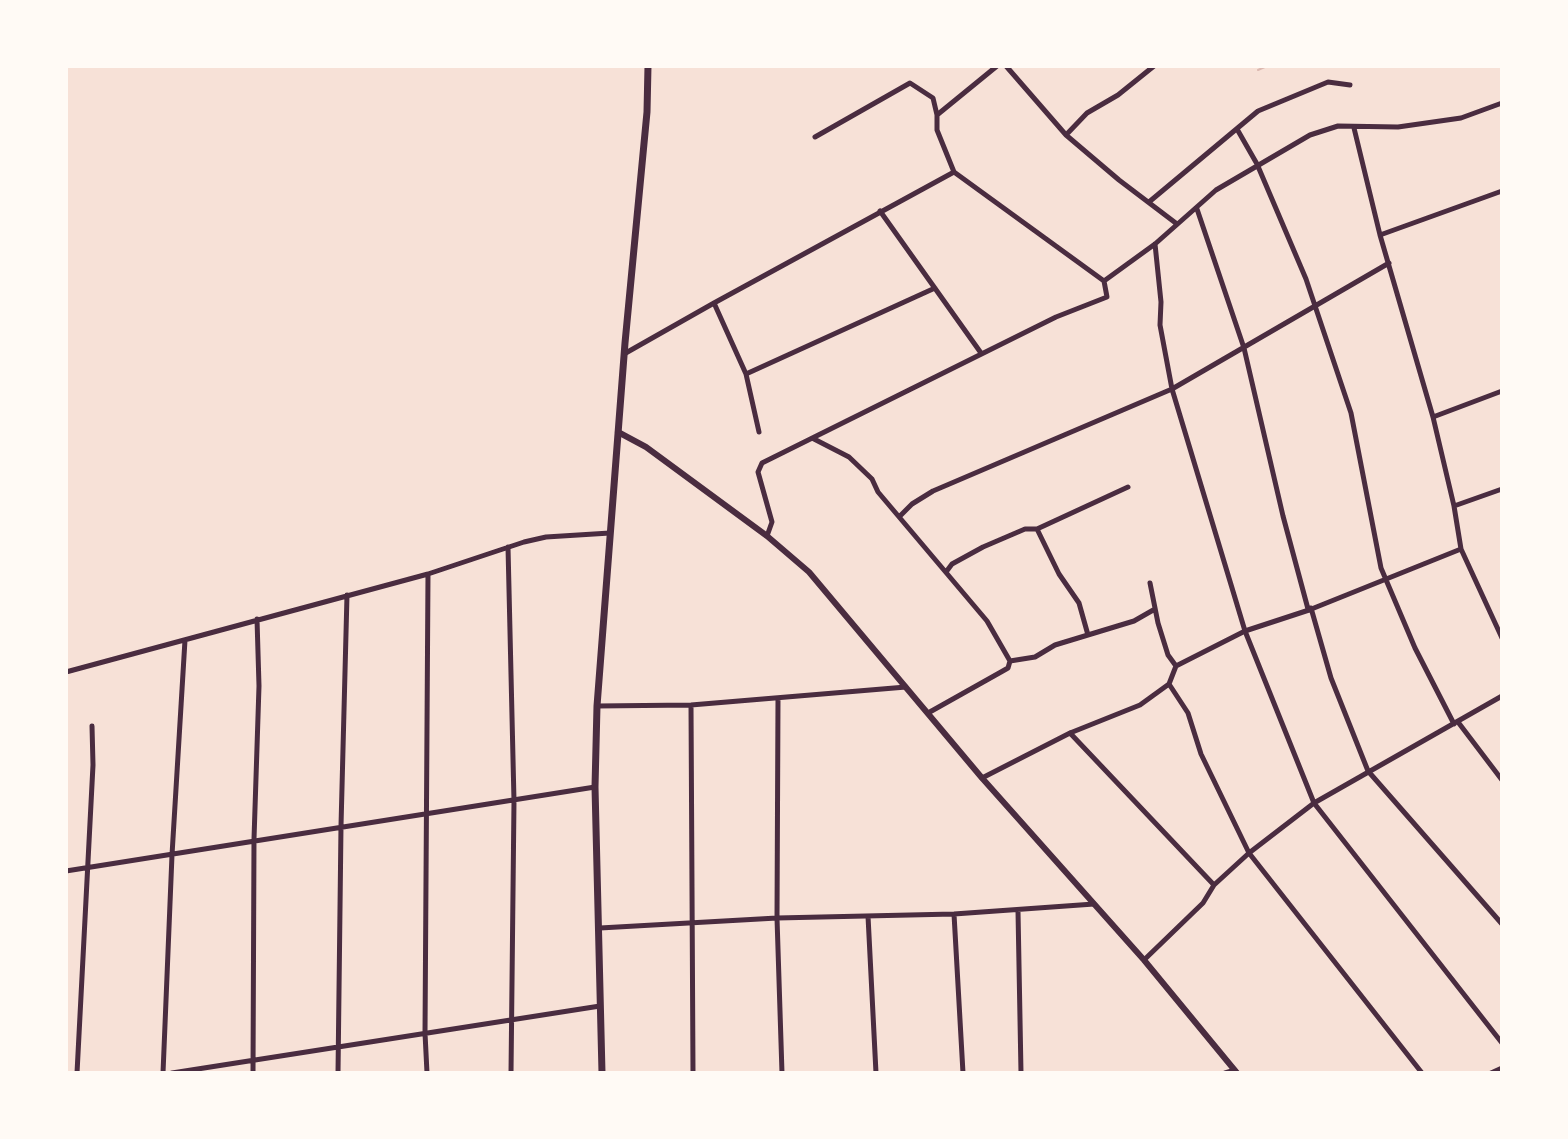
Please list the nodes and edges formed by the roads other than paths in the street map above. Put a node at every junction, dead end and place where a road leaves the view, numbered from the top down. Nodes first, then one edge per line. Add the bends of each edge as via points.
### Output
1 (648, 66) edge
2 (997, 66) edge
3 (1006, 66) edge
4 (1154, 66) edge
5 (1350, 85) dead end
6 (1502, 103) edge
7 (937, 115) junction
8 (1354, 128) junction
9 (1237, 129) junction
10 (1066, 135) junction
11 (815, 137) dead end
12 (1257, 164) junction
13 (954, 172) junction
14 (1502, 191) edge
15 (1149, 202) junction
16 (1197, 209) junction
17 (880, 211) junction
18 (1177, 224) junction
19 (1380, 235) junction
20 (1155, 244) junction
21 (1389, 263) junction
22 (1104, 281) junction
23 (935, 288) junction
24 (714, 303) junction
25 (1313, 305) junction
26 (1244, 348) junction
27 (981, 353) junction
28 (624, 354) junction
29 (746, 374) junction
30 (1172, 389) junction
31 (1502, 391) edge
32 (1433, 417) junction
33 (618, 432) junction
34 (759, 432) dead end
35 (813, 439) junction
36 (1128, 487) dead end
37 (1502, 489) edge
38 (1454, 506) junction
39 (900, 516) junction
40 (1037, 529) junction
41 (611, 533) junction
42 (767, 536) junction
43 (508, 547) junction
44 (1461, 549) junction
45 (946, 572) junction
46 (428, 574) junction
47 (1386, 577) junction
48 (1150, 583) dead end
49 (347, 595) junction
50 (1155, 609) junction
51 (1310, 609) junction
52 (257, 619) junction
53 (1245, 631) junction
54 (1088, 635) junction
55 (1502, 638) edge
56 (185, 640) junction
57 (1010, 661) junction
58 (1176, 666) junction
59 (66, 672) edge
60 (1169, 684) junction
61 (907, 687) junction
62 (1502, 696) edge
63 (778, 699) junction
64 (691, 705) junction
65 (597, 706) junction
66 (928, 713) junction
67 (1456, 723) junction
68 (92, 726) dead end
69 (1070, 733) junction
70 (1368, 771) junction
71 (982, 778) junction
72 (1502, 780) edge
73 (595, 787) junction
74 (514, 801) junction
75 (1314, 803) junction
76 (428, 813) junction
77 (341, 826) junction
78 (254, 839) junction
79 (1249, 853) junction
80 (172, 855) junction
81 (86, 868) junction
82 (66, 871) edge
83 (1214, 885) junction
84 (1094, 904) junction
85 (1018, 911) junction
86 (954, 914) junction
87 (868, 916) junction
88 (777, 918) junction
89 (694, 923) junction
90 (1502, 924) edge
91 (600, 928) junction
92 (1144, 960) junction
93 (600, 1006) junction
94 (510, 1021) junction
95 (425, 1033) junction
96 (1502, 1043) edge
97 (337, 1047) junction
98 (253, 1062) junction
99 (1502, 1068) edge
100 (1236, 1071) edge
101 (77, 1073) edge
102 (163, 1073) edge
103 (172, 1073) edge
104 (253, 1073) edge
105 (338, 1073) edge
106 (427, 1073) edge
107 (511, 1073) edge
108 (602, 1073) edge
109 (693, 1073) edge
110 (782, 1073) edge
111 (876, 1073) edge
112 (963, 1073) edge
113 (1021, 1073) edge
114 (1225, 1073) edge
115 (1422, 1073) edge
116 (1491, 1073) edge

1 - 28 main road
2 - 7 street
3 - 10 street
4 - 10 street via 1087,113
5 - 9 street via 1328,82 1297,93 1258,111
6 - 8 street via 1461,118
7 - 11 street via 933,98 910,83
7 - 13 street via 937,130
8 - 12 street via 1338,126 1310,135
8 - 19 street
9 - 12 street
9 - 15 street
10 - 15 street
12 - 16 street
12 - 25 street
13 - 17 street
13 - 22 street
14 - 19 street
15 - 18 street
16 - 18 street
16 - 26 street
17 - 23 street
17 - 24 street
18 - 20 street
19 - 21 street
20 - 22 street
20 - 30 street via 1160,325
21 - 25 street
21 - 32 street
22 - 27 street via 1107,297
23 - 27 street
23 - 29 street
24 - 28 street
24 - 29 street
25 - 26 street
25 - 47 street via 1351,413
26 - 30 street
26 - 51 street
27 - 35 street
28 - 33 main road
29 - 34 street
30 - 39 street via 933,491
30 - 53 street
31 - 32 street
32 - 38 street
33 - 41 main road
33 - 42 street
35 - 39 street via 849,457
35 - 42 street via 762,463 758,472 772,522
36 - 40 street
37 - 38 street
38 - 44 street
39 - 45 street
40 - 45 street via 983,547
40 - 54 street via 1079,603
41 - 43 street via 546,537
41 - 65 main road
42 - 61 street via 809,572
43 - 46 street
43 - 74 street
44 - 47 street
44 - 55 street
45 - 57 street via 987,621
46 - 49 street
46 - 76 street
47 - 51 street
47 - 67 street via 1415,648
48 - 50 street
49 - 52 street
49 - 77 street
50 - 54 street
50 - 58 street
51 - 53 street
51 - 70 street
52 - 56 street
52 - 78 street
53 - 58 street
53 - 75 street
54 - 57 street via 1035,657
56 - 59 street
56 - 80 street
57 - 66 street via 1008,668
58 - 60 street
60 - 69 street via 1140,705
60 - 79 street via 1188,713 1201,754
61 - 63 street
61 - 66 street
62 - 67 street
63 - 64 street
63 - 88 street
64 - 65 street
64 - 89 street
65 - 73 main road
66 - 71 street
67 - 70 street
67 - 72 street
68 - 81 street
69 - 71 street
69 - 83 street
70 - 75 street
70 - 90 street
71 - 84 street
73 - 74 street
73 - 91 main road
74 - 76 street
74 - 94 street
75 - 79 street
75 - 96 street
76 - 77 street
76 - 95 street
77 - 78 street
77 - 97 street
78 - 80 street
78 - 98 street
79 - 83 street
79 - 115 street
80 - 81 street
80 - 102 street
81 - 82 street
81 - 101 street
83 - 92 street via 1203,903
84 - 85 street
84 - 92 street
85 - 86 street
85 - 113 street
86 - 87 street
86 - 112 street
87 - 88 street
87 - 111 street
88 - 89 street
88 - 110 street
89 - 91 street
89 - 109 street
91 - 93 main road
92 - 100 street
93 - 94 street
93 - 108 main road
94 - 95 street
94 - 107 street
95 - 97 street
95 - 106 street
97 - 98 street
97 - 105 street
98 - 103 street
98 - 104 street
99 - 116 street
100 - 114 street

